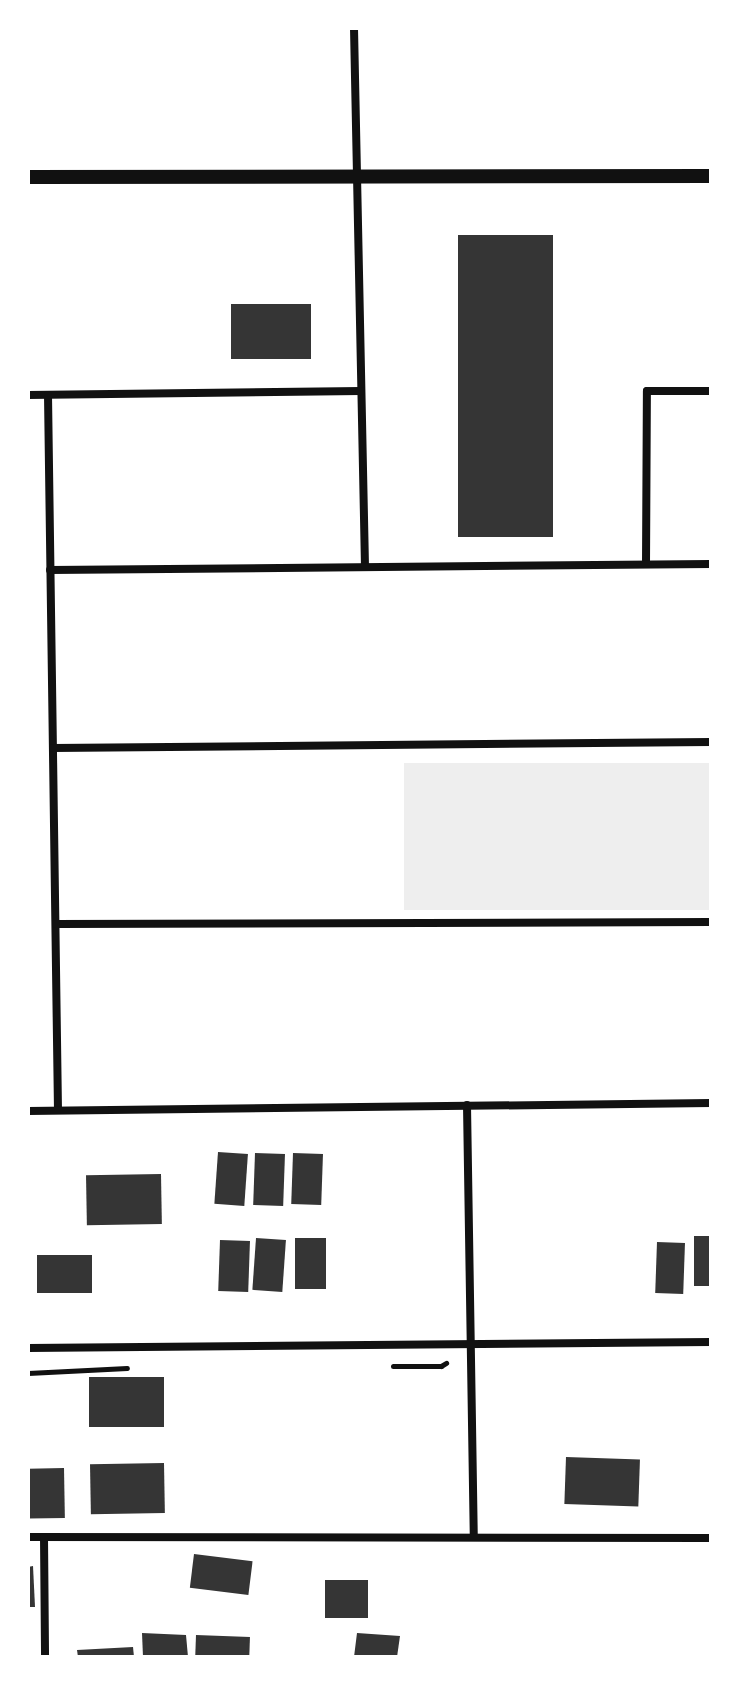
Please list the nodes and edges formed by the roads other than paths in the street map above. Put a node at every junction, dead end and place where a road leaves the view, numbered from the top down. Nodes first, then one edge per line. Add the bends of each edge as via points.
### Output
1 (354, 28) edge
2 (357, 175) junction
3 (711, 176) edge
4 (28, 177) edge
5 (361, 391) junction
6 (711, 391) edge
7 (28, 395) edge
8 (48, 395) junction
9 (646, 564) junction
10 (711, 564) edge
11 (365, 566) junction
12 (50, 570) junction
13 (711, 742) edge
14 (53, 748) junction
15 (711, 922) edge
16 (56, 924) junction
17 (711, 1103) edge
18 (467, 1105) junction
19 (58, 1110) junction
20 (28, 1111) edge
21 (711, 1342) edge
22 (471, 1343) junction
23 (28, 1348) edge
24 (28, 1537) edge
25 (44, 1537) junction
26 (474, 1537) junction
27 (711, 1538) edge
28 (45, 1657) edge

1 - 2 street
2 - 3 street
2 - 4 street
2 - 5 street
5 - 8 street
5 - 11 street
6 - 9 street via 647,391
7 - 8 street
8 - 12 street
9 - 10 street
9 - 11 street
11 - 12 street
12 - 14 street
13 - 14 street
14 - 16 street
15 - 16 street
16 - 19 street
17 - 18 street
18 - 19 street
18 - 22 street
19 - 20 street
21 - 22 street
22 - 23 street
22 - 26 street
24 - 25 street
25 - 26 street
25 - 28 street
26 - 27 street

